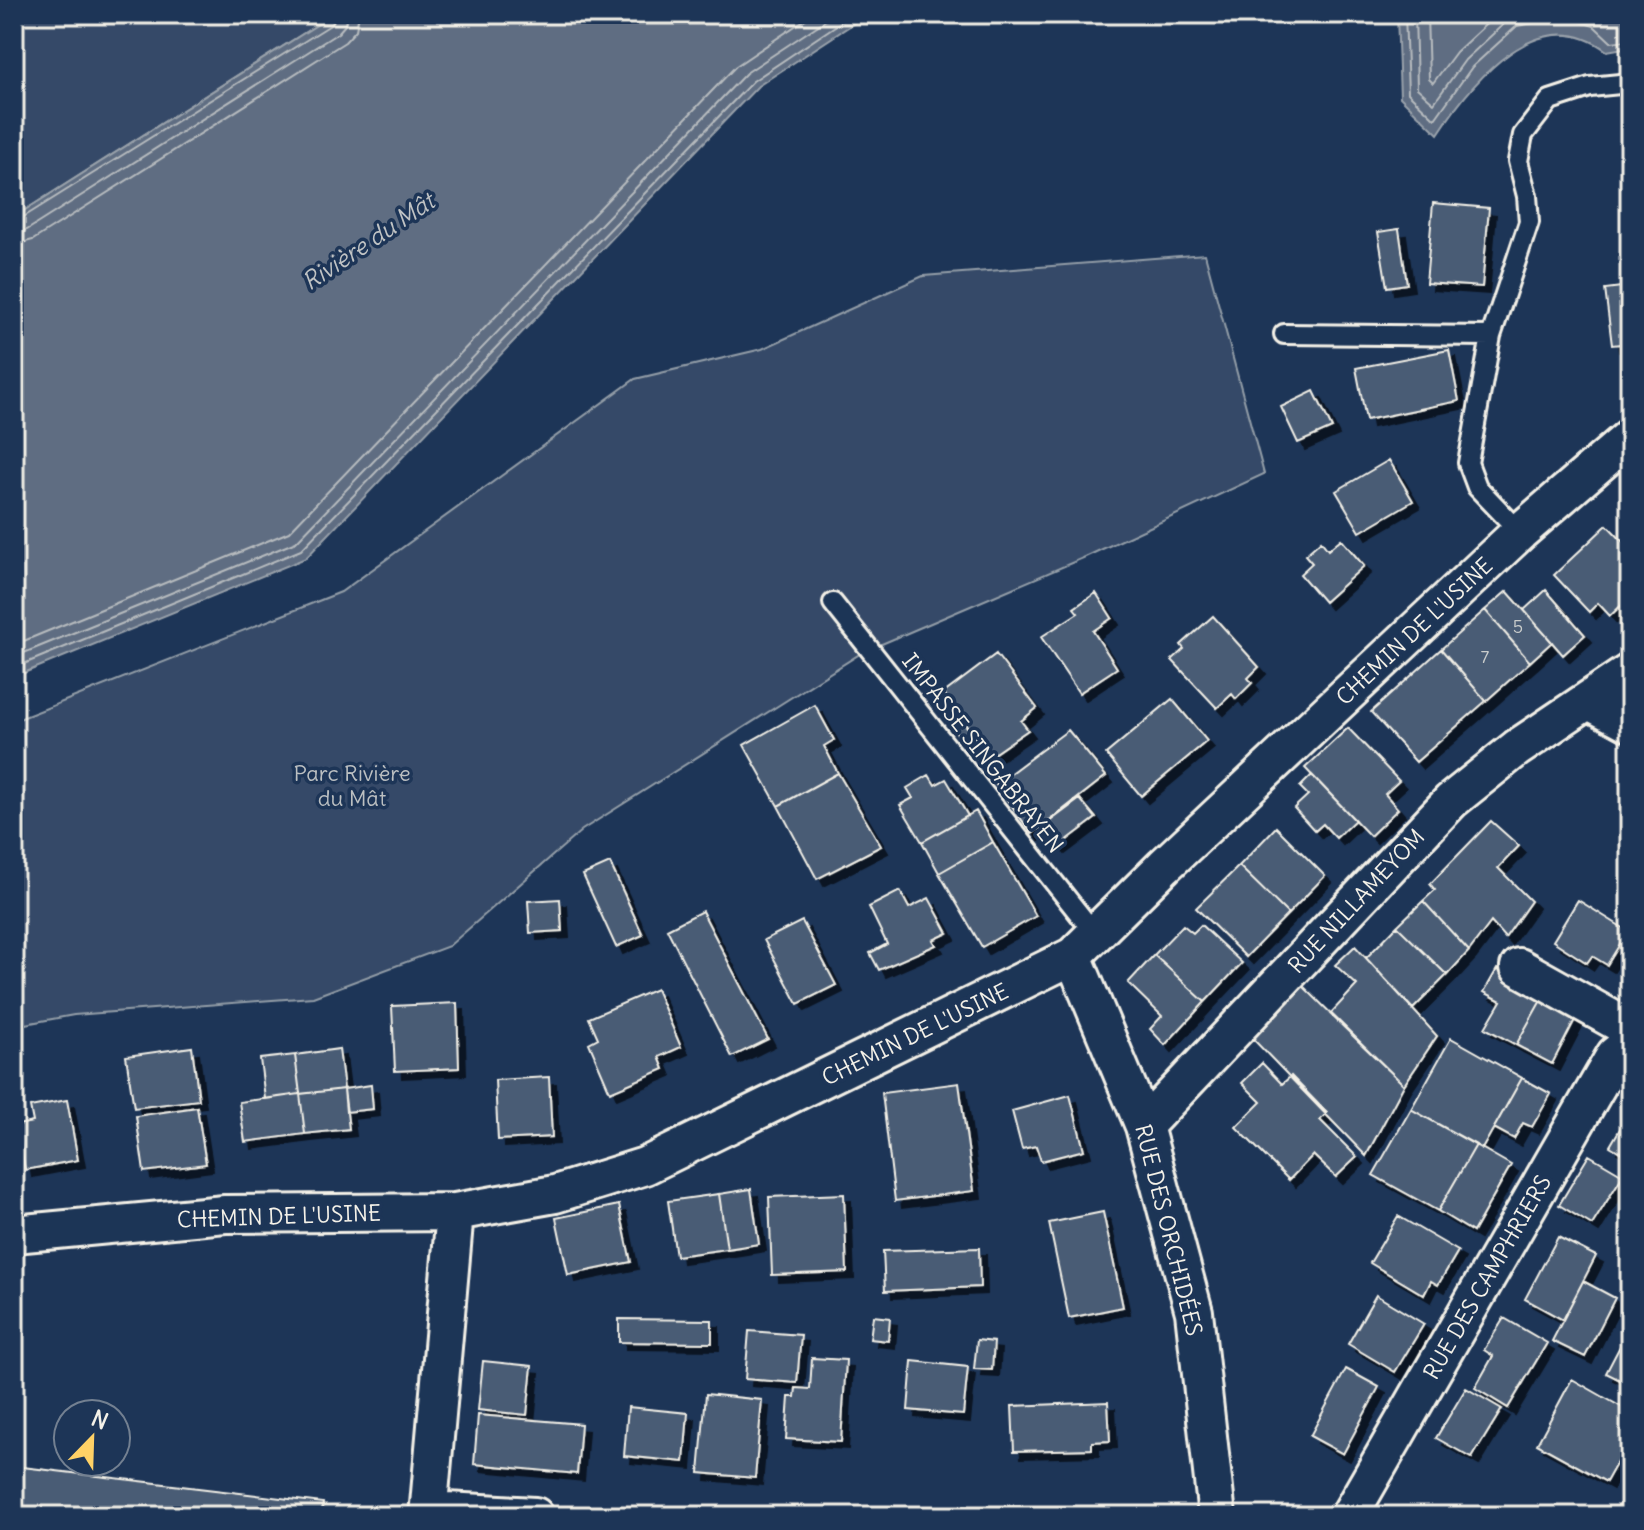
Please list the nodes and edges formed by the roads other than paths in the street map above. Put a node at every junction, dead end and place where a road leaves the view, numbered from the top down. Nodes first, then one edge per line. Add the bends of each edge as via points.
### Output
1 (1630, 83) edge
2 (1284, 334) dead end
3 (1491, 336) junction
4 (1630, 437) edge
5 (1520, 532) junction
6 (833, 603) dead end
7 (1630, 672) edge
8 (1589, 701) junction
9 (1630, 723) edge
10 (1084, 945) junction
11 (1519, 967) dead end
12 (1630, 1029) edge
13 (1630, 1043) edge
14 (1144, 1126) junction
15 (455, 1212) junction
16 (14, 1234) edge
17 (428, 1513) edge
18 (535, 1516) edge
19 (1217, 1516) edge
20 (1349, 1516) edge

1 - 3 lane via 1590,87 1550,100 1523,135 1518,161 1529,222
2 - 3 lane
3 - 5 lane via 1468,463 1477,487
4 - 5 street, CHEMIN DE L'USINE
5 - 10 street, CHEMIN DE L'USINE
6 - 10 lane, IMPASSE SINGABRAYEN
7 - 8 street, RUE NILLAMEYOM
8 - 9 street
8 - 14 street, RUE NILLAMEYOM via 1517,748 1451,801
10 - 14 street, RUE DES ORCHIDÉES
10 - 15 street, CHEMIN DE L'USINE via 645,1166 555,1194
11 - 12 street
13 - 20 street, RUE DES CAMPHRIERS via 1615,1055
14 - 19 street, RUE DES ORCHIDÉES via 1194,1312
15 - 16 street, CHEMIN DE L'USINE via 225,1214
15 - 17 street
17 - 18 street

